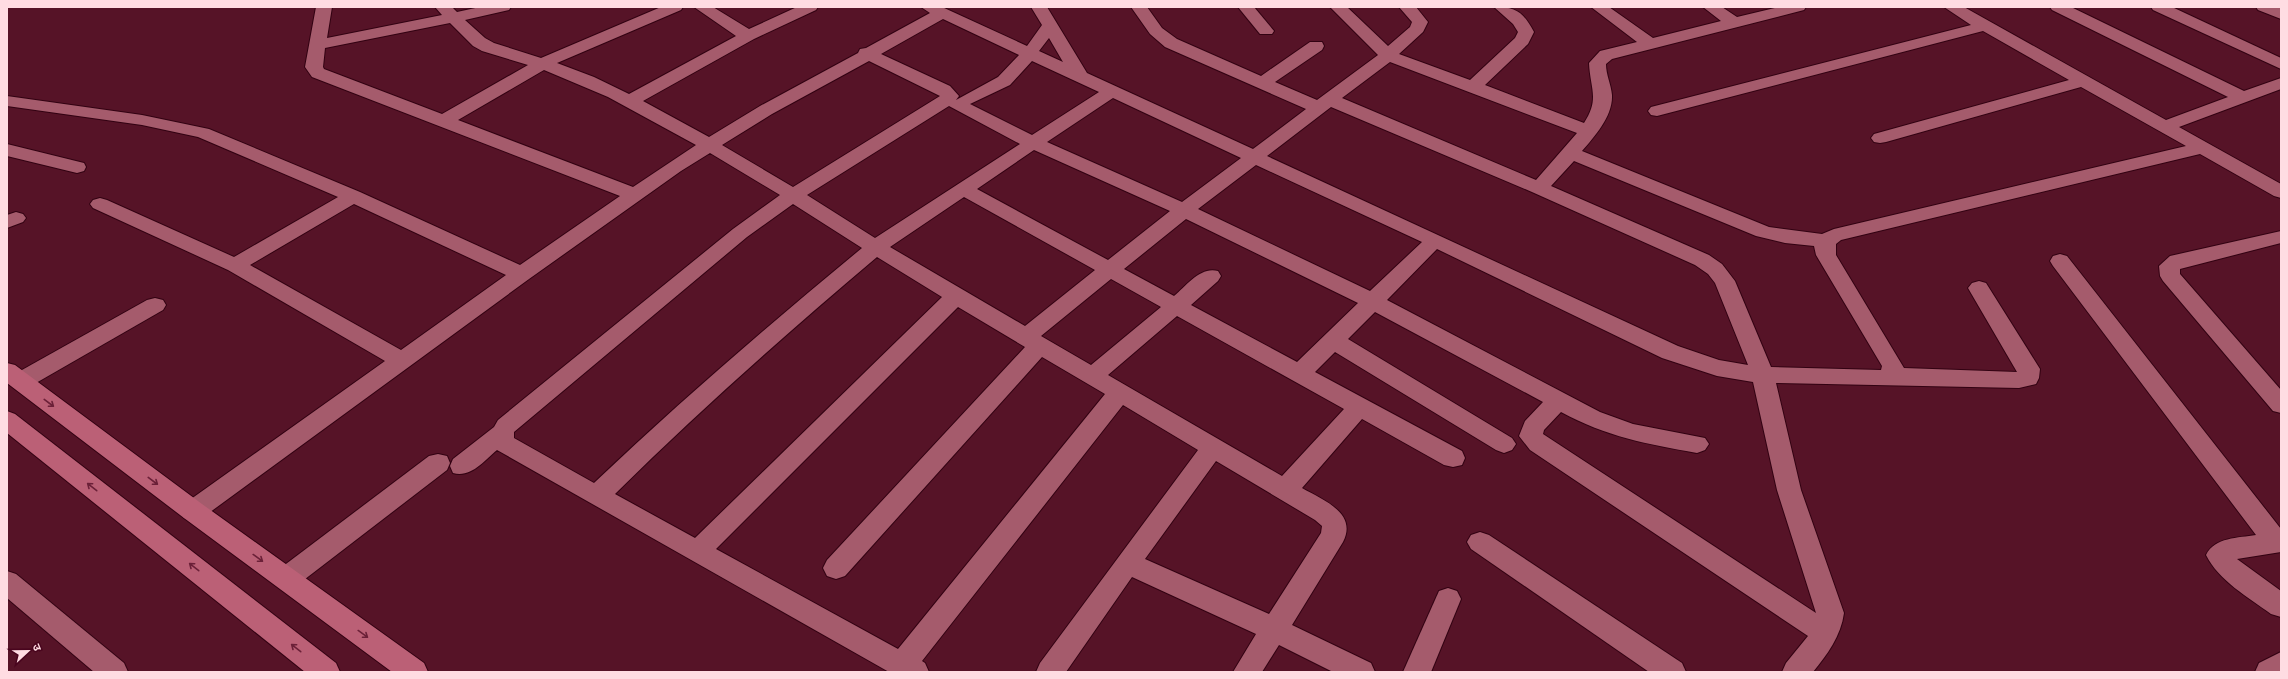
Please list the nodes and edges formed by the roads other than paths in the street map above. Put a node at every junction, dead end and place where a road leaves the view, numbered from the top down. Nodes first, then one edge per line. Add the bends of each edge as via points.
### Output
1 (324, 7) edge
2 (503, 7) edge
3 (675, 7) edge
4 (702, 7) edge
5 (810, 7) edge
6 (1039, 7) edge
7 (1139, 7) edge
8 (1246, 7) edge
9 (1338, 7) edge
10 (1407, 7) edge
11 (1502, 7) edge
12 (1599, 7) edge
13 (1711, 7) edge
14 (1798, 7) edge
15 (1952, 7) edge
16 (2058, 7) edge
17 (2159, 7) edge
18 (2264, 7) edge
19 (935, 9) edge
20 (1774, 10) edge
21 (448, 13) edge
22 (2281, 14) edge
23 (1736, 24) junction
24 (1050, 25) junction
25 (1985, 26) junction
26 (1266, 31) dead end
27 (748, 36) junction
28 (1649, 43) junction
29 (317, 45) junction
30 (1316, 46) dead end
31 (866, 53) junction
32 (1029, 54) junction
33 (1388, 55) junction
34 (544, 63) junction
35 (2281, 64) edge
36 (1081, 78) junction
37 (2083, 81) junction
38 (1262, 83) junction
39 (2281, 83) edge
40 (1473, 87) junction
41 (1111, 92) junction
42 (2243, 98) junction
43 (7, 101) edge
44 (630, 101) junction
45 (1323, 103) junction
46 (1657, 111) dead end
47 (444, 122) junction
48 (2163, 127) junction
49 (1589, 131) junction
50 (1880, 138) dead end
51 (1033, 143) junction
52 (708, 145) junction
53 (2201, 148) junction
54 (7, 150) edge
55 (1569, 152) junction
56 (1253, 157) junction
57 (77, 167) dead end
58 (1539, 188) junction
59 (963, 189) junction
60 (2281, 192) edge
61 (633, 194) junction
62 (793, 195) junction
63 (353, 196) junction
64 (100, 204) dead end
65 (1184, 210) junction
66 (2281, 237) edge
67 (1435, 240) junction
68 (1826, 241) junction
69 (876, 247) junction
70 (2060, 261) dead end
71 (235, 266) junction
72 (1110, 270) junction
73 (522, 274) junction
74 (1211, 276) dead end
75 (1979, 288) dead end
76 (956, 296) junction
77 (1372, 301) junction
78 (155, 305) dead end
79 (1175, 305) junction
80 (1333, 340) junction
81 (1033, 341) junction
82 (402, 361) junction
83 (1299, 374) junction
84 (1763, 375) junction
85 (14, 376) edge
86 (1092, 376) junction
87 (1892, 376) junction
88 (1120, 392) junction
89 (1559, 400) junction
90 (2281, 405) edge
91 (1360, 406) junction
92 (7, 420) edge
93 (502, 433) junction
94 (1504, 444) dead end
95 (1697, 444) dead end
96 (1213, 447) junction
97 (1453, 458) dead end
98 (1285, 490) junction
99 (598, 495) junction
100 (193, 511) junction
101 (1480, 542) dead end
102 (2279, 542) edge
103 (698, 550) junction
104 (1127, 563) junction
105 (836, 568) dead end
106 (287, 578) junction
107 (7, 582) edge
108 (1448, 599) dead end
109 (2281, 606) edge
110 (1274, 629) junction
111 (1825, 633) junction
112 (2281, 664) edge
113 (908, 669) edge
114 (114, 672) edge
115 (326, 672) edge
116 (414, 672) edge
117 (1050, 672) edge
118 (1247, 672) edge
119 (1361, 672) edge
120 (1417, 672) edge
121 (1672, 672) edge
122 (1796, 672) edge
123 (2269, 672) edge

1 - 29 street
2 - 21 street
3 - 34 street
4 - 27 street
5 - 27 street
6 - 24 street
7 - 38 street via 1156,31 1171,43
8 - 26 street
9 - 33 street
10 - 33 street via 1420,22 1417,29
11 - 40 street via 1520,21 1526,32 1522,40
12 - 28 street
13 - 23 street
14 - 20 street
15 - 25 street
16 - 42 street
17 - 35 street
18 - 22 street
19 - 31 street
19 - 32 street
20 - 23 street
21 - 29 street
21 - 34 street via 488,47
23 - 28 street
24 - 32 street
24 - 36 street
25 - 37 street
25 - 46 street
27 - 44 street
28 - 49 street via 1606,55 1597,63 1597,75 1603,96 1601,110
29 - 47 street via 314,66 318,73
30 - 38 street
31 - 52 street
31 - 62 street via 944,90 950,96
32 - 36 street
32 - 51 street via 1004,81 961,102
33 - 40 street
33 - 45 street
34 - 44 street
34 - 47 street
36 - 41 street
37 - 48 street
37 - 50 street
38 - 45 street
39 - 42 street
40 - 49 street
41 - 51 street
41 - 56 street
42 - 48 street
43 - 63 street via 184,127
44 - 52 street
45 - 56 street
45 - 58 street
47 - 61 street
48 - 53 street
49 - 55 street
51 - 59 street
51 - 65 street
52 - 61 street
52 - 62 street
53 - 60 street
53 - 68 street via 1834,235
54 - 57 street
55 - 58 street
55 - 68 street via 1763,232
56 - 65 street
56 - 67 street
58 - 84 street via 1702,260 1715,269 1725,281
59 - 69 street
59 - 72 street
61 - 73 street
62 - 69 street
62 - 93 street via 740,233 506,426
63 - 71 street
63 - 73 street
64 - 71 street
65 - 72 street
65 - 77 street
66 - 90 street via 2177,261 2169,266 2170,276
67 - 77 street
67 - 84 street via 1670,352 1717,368
68 - 87 street via 1823,247 1826,255 1893,366
69 - 76 street
69 - 99 street via 750,353
70 - 102 street
71 - 82 street
72 - 79 street
72 - 81 street
73 - 82 street
74 - 79 street
75 - 87 street via 2029,369 2028,378 2019,380
76 - 81 street
76 - 103 street
77 - 80 street
77 - 89 street
78 - 85 street
79 - 83 street
79 - 86 street
80 - 83 street
80 - 94 street
81 - 86 street
81 - 105 street
82 - 100 street
83 - 91 street
84 - 87 street via 1882,378
84 - 111 street via 1789,490 1830,613 1830,623
85 -> 100 main road
86 - 88 street
88 - 96 street
88 - 113 street
89 - 95 street via 1612,426
89 - 111 street via 1533,427 1531,436 1538,444
91 - 97 street
91 - 98 street
115 -> 92 main road
93 - 99 street via 502,440 508,446
93 - 106 street via 450,464
96 - 98 street
96 - 104 street
98 - 110 street via 1324,513 1335,523 1334,536
99 - 103 street
100 -> 106 main road
101 - 121 street
102 - 109 street via 2227,550 2219,555 2227,566
103 - 113 street
104 - 110 street
104 - 117 street
106 -> 116 main road
107 - 114 street
108 - 120 street
110 - 118 street
110 - 119 street
111 - 122 street
112 - 123 street

